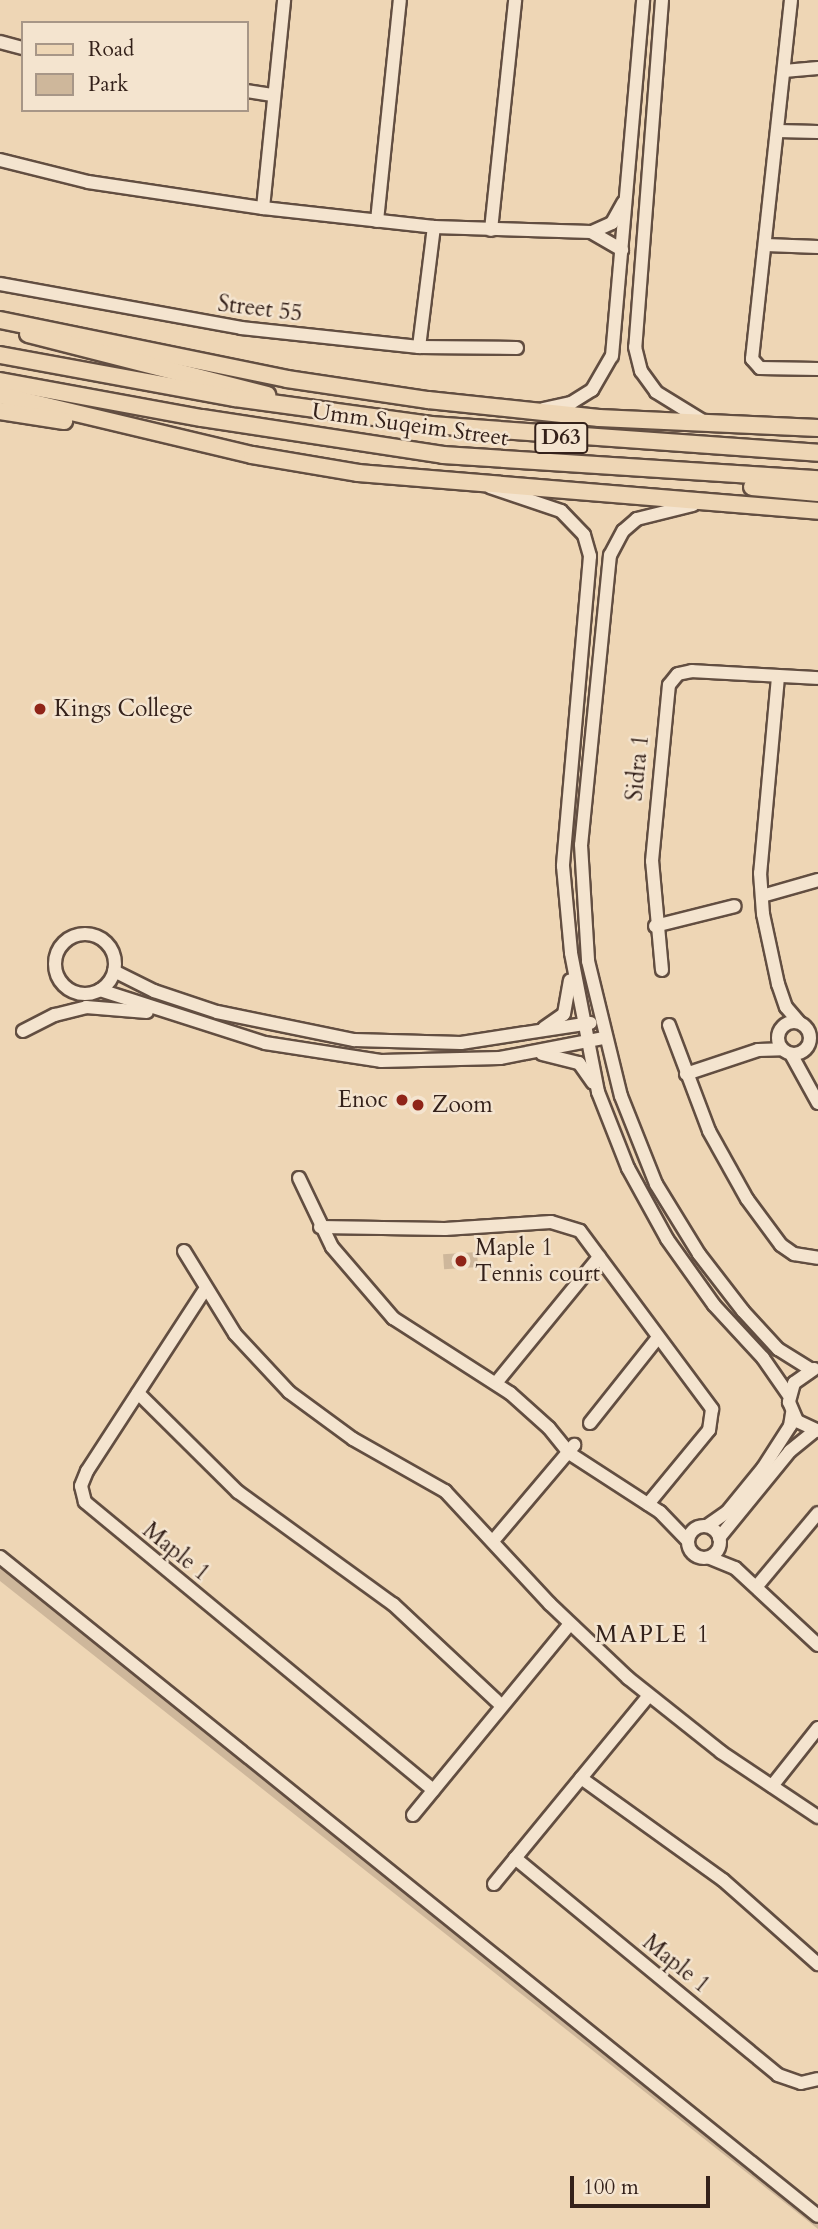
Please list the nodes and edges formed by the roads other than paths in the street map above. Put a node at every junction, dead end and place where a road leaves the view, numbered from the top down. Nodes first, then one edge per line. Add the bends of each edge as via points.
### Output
1 (284, 0) edge
2 (400, 0) edge
3 (515, 0) edge
4 (643, 0) edge
5 (662, 0) edge
6 (791, 0) edge
7 (0, 42) edge
8 (21, 47) edge
9 (818, 68) edge
10 (784, 71) junction
11 (248, 91) edge
12 (273, 95) junction
13 (778, 131) junction
14 (818, 132) edge
15 (0, 160) edge
16 (628, 191) junction
17 (263, 208) junction
18 (377, 221) junction
19 (435, 227) junction
20 (491, 230) junction
21 (592, 232) junction
22 (766, 245) junction
23 (818, 247) edge
24 (622, 250) junction
25 (0, 284) edge
26 (0, 320) edge
27 (0, 326) edge
28 (419, 346) junction
29 (517, 348) dead end
30 (0, 355) edge
31 (818, 369) edge
32 (0, 381) edge
33 (0, 395) edge
34 (306, 408) junction
35 (0, 411) edge
36 (527, 412) junction
37 (707, 423) junction
38 (818, 428) edge
39 (818, 453) edge
40 (252, 455) junction
41 (621, 469) junction
42 (818, 480) edge
43 (490, 487) junction
44 (818, 493) edge
45 (707, 502) junction
46 (818, 511) edge
47 (778, 677) junction
48 (818, 678) edge
49 (818, 880) edge
50 (762, 896) junction
51 (736, 906) dead end
52 (655, 926) junction
53 (571, 953) junction
54 (662, 970) dead end
55 (114, 971) junction
56 (100, 990) junction
57 (783, 1001) junction
58 (178, 1017) junction
59 (600, 1020) junction
60 (583, 1024) junction
61 (807, 1024) edge
62 (669, 1025) dead end
63 (23, 1031) dead end
64 (532, 1034) junction
65 (595, 1040) junction
66 (812, 1041) edge
67 (783, 1042) junction
68 (534, 1053) junction
69 (686, 1074) junction
70 (806, 1076) junction
71 (598, 1092) junction
72 (818, 1103) edge
73 (299, 1178) dead end
74 (320, 1227) junction
75 (184, 1251) dead end
76 (599, 1257) junction
77 (818, 1258) edge
78 (204, 1291) junction
79 (656, 1340) junction
80 (814, 1369) edge
81 (496, 1383) junction
82 (138, 1393) junction
83 (790, 1397) junction
84 (792, 1413) junction
85 (590, 1423) dead end
86 (816, 1431) edge
87 (569, 1447) junction
88 (648, 1504) junction
89 (818, 1513) edge
90 (670, 1520) junction
91 (702, 1527) junction
92 (688, 1540) junction
93 (493, 1541) junction
94 (720, 1541) junction
95 (0, 1557) edge
96 (710, 1558) junction
97 (735, 1568) junction
98 (757, 1586) junction
99 (570, 1624) junction
100 (818, 1644) edge
101 (649, 1695) junction
102 (502, 1706) junction
103 (818, 1728) edge
104 (581, 1778) junction
105 (772, 1786) junction
106 (433, 1790) junction
107 (413, 1815) dead end
108 (818, 1817) edge
109 (514, 1858) junction
110 (494, 1884) dead end
111 (818, 1964) edge
112 (818, 2079) edge
113 (818, 2216) edge

1 - 12 street
2 - 18 street
3 - 20 street
4 - 16 street
5 - 37 street via 636,355 650,386
6 - 10 street
7 - 8 street
9 - 10 street
10 - 13 street
11 - 12 street
12 - 17 street
13 - 14 street
13 - 22 street
15 - 17 street via 88,182
16 - 21 street via 615,219
16 - 24 street
17 - 18 street
18 - 19 street
19 - 20 street
19 - 28 street
20 - 21 street
21 - 24 street
22 - 23 street
22 - 31 street via 754,363 761,368
24 - 36 street via 607,371 592,390 570,402
25 - 28 street, Street 55 via 182,319
26 - 36 main road via 321,385
27 - 34 main road, Umm Suqeim Street / D63 via 203,376
28 - 29 street, Street 55
30 - 34 main road, Umm Suqeim Street / D63
32 - 41 main road, Umm Suqeim Street / D63 via 390,447
33 - 40 main road
34 - 39 main road, Umm Suqeim Street / D63 via 541,436
35 - 40 main road
36 - 37 main road
37 - 38 main road
40 - 43 main road via 358,474
41 - 42 main road, Umm Suqeim Street / D63
41 - 44 main road via 683,481
43 - 45 main road
43 - 53 street via 561,511 584,535 590,556 565,823
45 - 46 main road
45 - 59 street via 641,517 623,531 610,555 580,884
47 - 48 street, Sidra 1
47 - 50 street via 762,827
47 - 52 street, Sidra 1 via 685,671 669,685 653,839
49 - 50 street
50 - 57 street
51 - 52 street
52 - 54 street, Sidra 1
53 - 60 street
53 - 64 street via 568,1007 559,1019
55 - 56 street
55 - 56 street via 109,946 95,936 78,935 61,947 55,967 65,986 80,993
55 - 64 street via 154,991 217,1012 318,1035 425,1044
56 - 58 street
57 - 61 street
57 - 67 street
58 - 63 street via 119,1006 86,1007 55,1014
58 - 68 street via 265,1043 381,1061 445,1062
59 - 60 street
59 - 65 street
60 - 64 street
60 - 65 street
61 - 66 street
61 - 67 street
62 - 69 street
65 - 68 street
65 - 71 street
65 - 80 street via 656,1184 699,1255 765,1337
66 - 67 street
66 - 70 street
67 - 69 street
67 - 70 street
68 - 71 street via 579,1063
69 - 77 street via 722,1158 761,1219 794,1254
70 - 72 street
71 - 83 street via 628,1168 667,1239 713,1306 763,1358
73 - 74 street
74 - 76 street via 445,1229 558,1222 580,1231
74 - 81 street via 352,1276 393,1318
75 - 78 street
76 - 79 street
76 - 81 street
78 - 82 street, Maple 1
78 - 93 street via 251,1355 289,1392 353,1439 430,1481 458,1502
79 - 85 street
79 - 88 street via 706,1397 713,1416 705,1435
80 - 83 street via 794,1383
81 - 87 street
82 - 102 street via 223,1479 393,1604
82 - 106 street, Maple 1 via 83,1478 85,1502
83 - 84 street
84 - 86 street
84 - 91 street via 790,1426 767,1462 747,1474 723,1515
86 - 94 street via 790,1451
87 - 88 street
87 - 93 street
88 - 90 street
89 - 98 street
90 - 91 street
90 - 92 street
91 - 92 street
91 - 94 street
92 - 96 street via 696,1557
93 - 99 street
94 - 96 street
94 - 97 street
95 - 113 street
96 - 97 street
97 - 98 street
98 - 100 street
99 - 101 street
99 - 102 street
101 - 104 street
101 - 105 street
102 - 106 street
103 - 105 street
104 - 109 street
104 - 111 street via 723,1880
105 - 108 street
106 - 107 street
109 - 110 street
109 - 112 street, Maple 1 via 778,2075 801,2083

